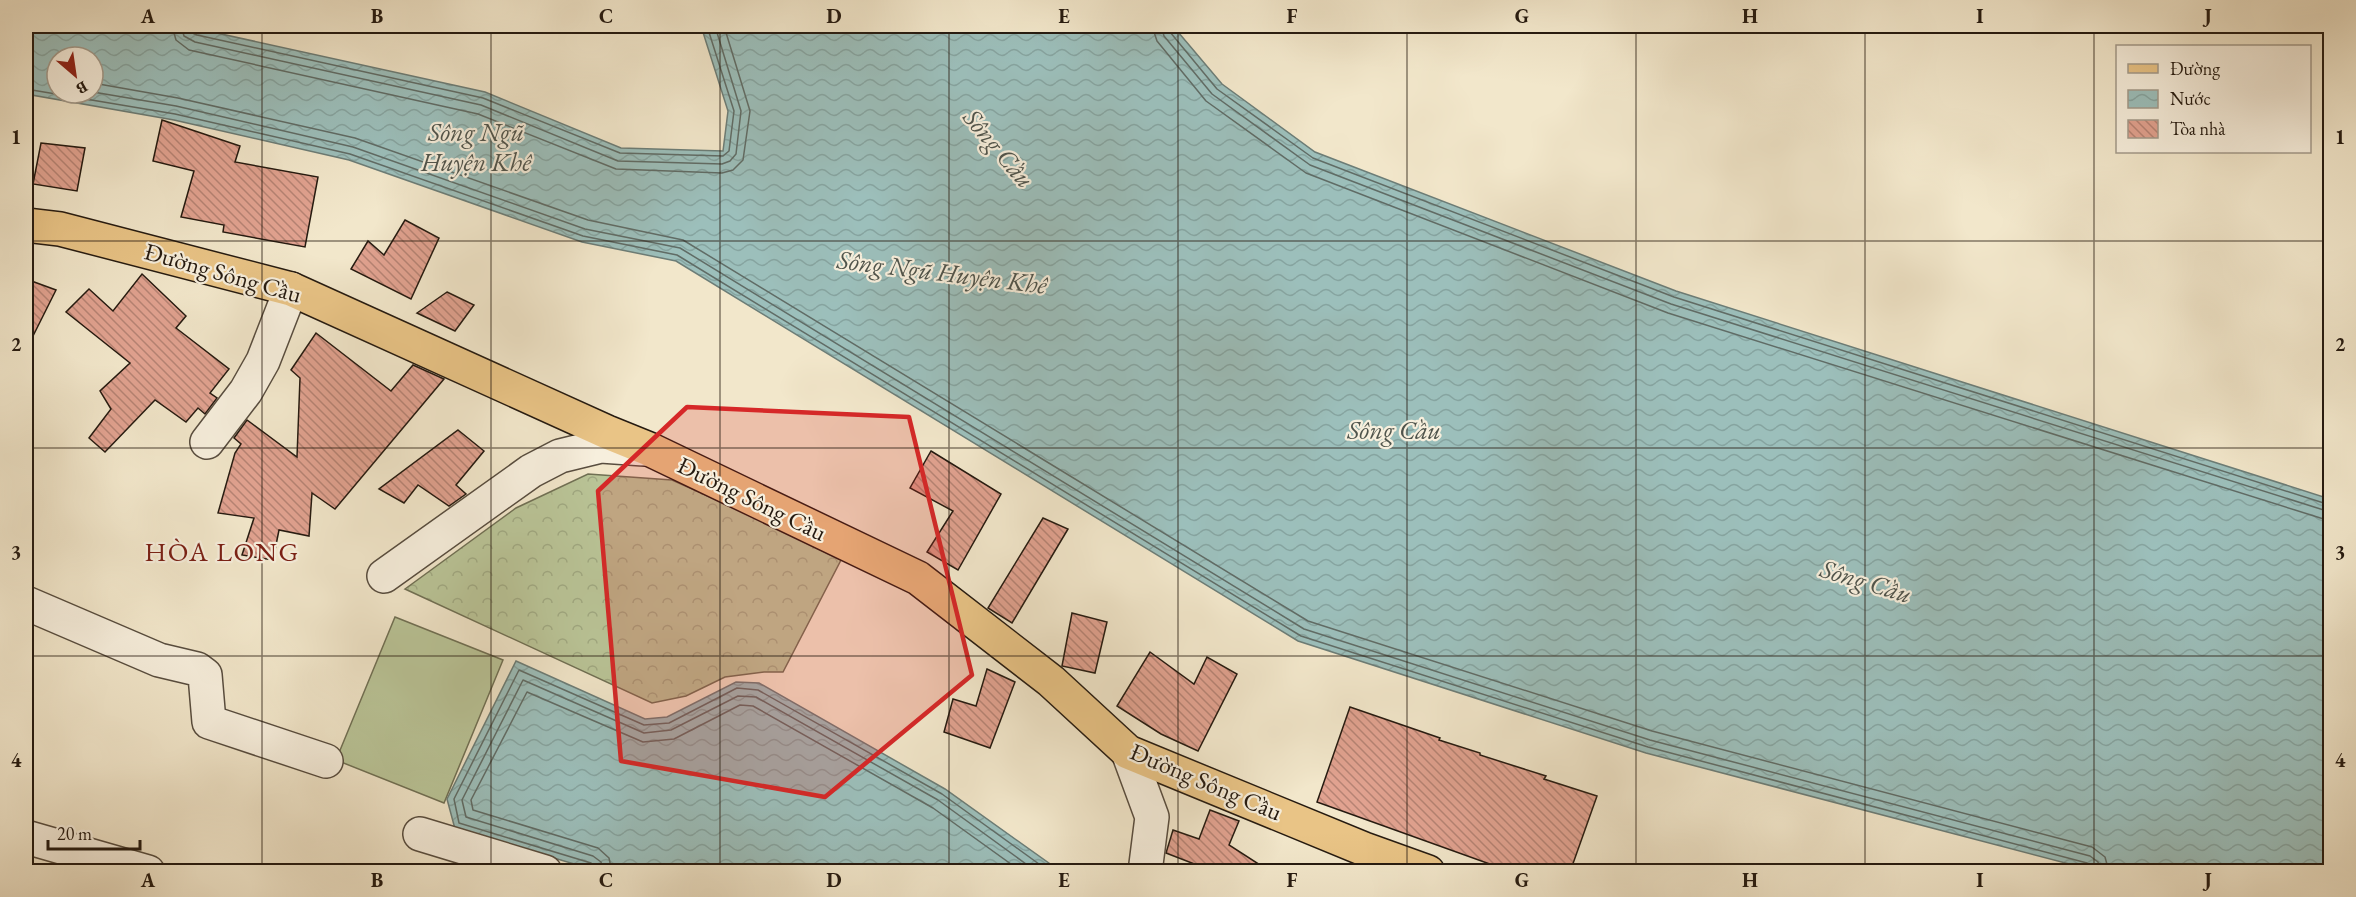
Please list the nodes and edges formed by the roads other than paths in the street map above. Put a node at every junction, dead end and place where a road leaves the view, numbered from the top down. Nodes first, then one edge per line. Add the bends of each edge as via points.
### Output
1 (26, 225) edge
2 (291, 289) junction
3 (207, 442) dead end
4 (649, 449) junction
5 (384, 576) dead end
6 (26, 603) edge
7 (1128, 752) junction
8 (326, 761) dead end
9 (420, 834) dead end
10 (26, 837) edge
11 (148, 872) edge
12 (545, 872) edge
13 (1145, 872) edge
14 (1428, 872) edge

1 - 2 main road, Đường Sông Cầu via 60,229
2 - 3 street via 263,361 246,391
2 - 4 main road, Đường Sông Cầu
4 - 5 street via 601,446 560,456 531,471
4 - 7 main road, Đường Sông Cầu via 918,578 1051,681
6 - 8 street via 159,660 197,669 205,675 209,722
7 - 13 street via 1152,817
7 - 14 main road, Đường Sông Cầu
9 - 12 street
10 - 11 street

